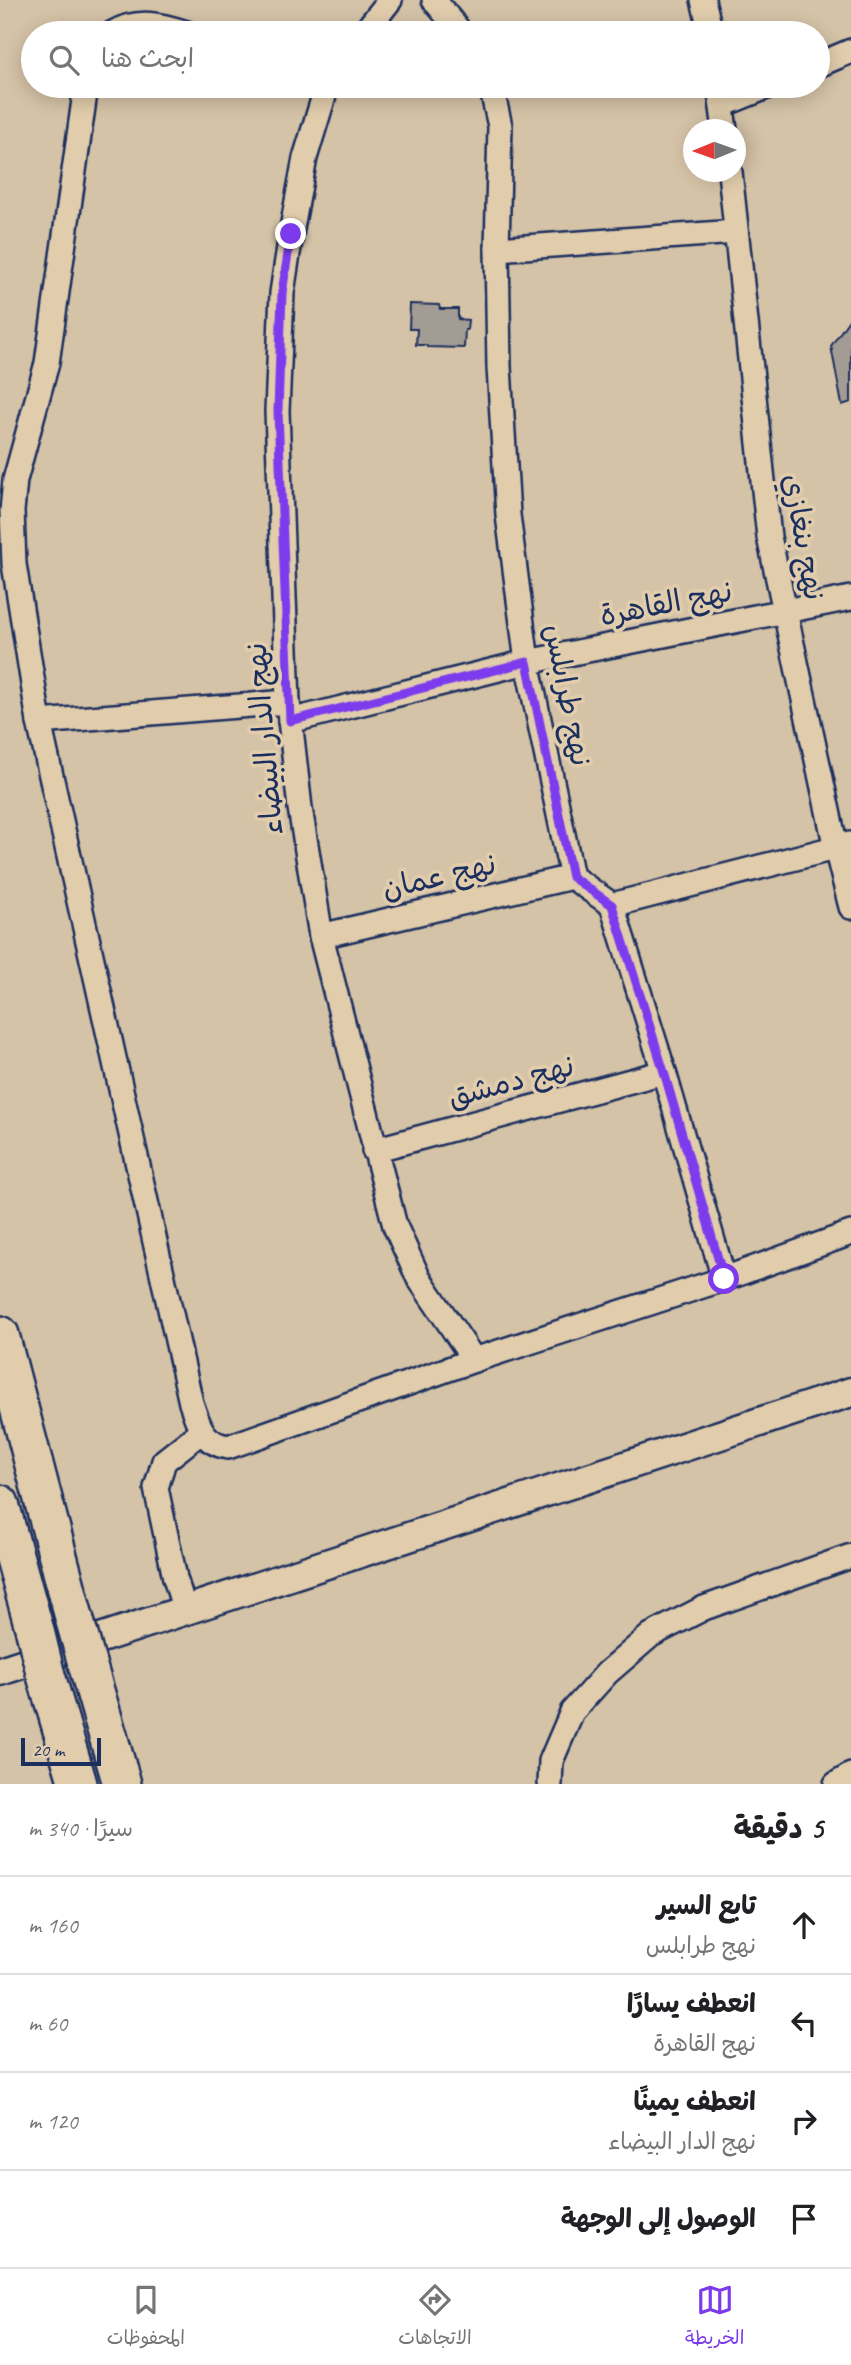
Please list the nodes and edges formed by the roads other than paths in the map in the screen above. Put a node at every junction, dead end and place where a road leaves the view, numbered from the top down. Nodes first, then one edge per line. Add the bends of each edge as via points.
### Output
1 (390, 0) edge
2 (434, 0) edge
3 (703, 0) edge
4 (374, 21) edge
5 (451, 21) edge
6 (707, 21) edge
7 (851, 51) edge
8 (830, 60) edge
9 (84, 98) edge
10 (323, 98) edge
11 (493, 98) edge
12 (720, 98) edge
13 (723, 119) edge
14 (731, 182) edge
15 (736, 232) junction
16 (497, 249) junction
17 (8, 484) edge
18 (0, 574) edge
19 (20, 595) junction
20 (851, 597) edge
21 (785, 611) junction
22 (527, 662) junction
23 (289, 711) junction
24 (39, 722) junction
25 (843, 846) edge
26 (572, 877) junction
27 (612, 905) junction
28 (851, 907) edge
29 (321, 936) junction
30 (664, 1072) junction
31 (374, 1150) junction
32 (851, 1233) edge
33 (724, 1279) junction
34 (0, 1335) edge
35 (474, 1360) junction
36 (851, 1392) edge
37 (202, 1431) junction
38 (0, 1504) edge
39 (851, 1556) edge
40 (185, 1611) junction
41 (0, 1671) edge
42 (851, 1776) edge
43 (78, 1784) edge
44 (122, 1784) edge
45 (550, 1784) edge
46 (836, 1784) edge

1 - 4 street
2 - 5 street
3 - 6 street
7 - 8 street
9 - 17 street via 47,363
10 - 23 street, نهج الدار البيضاء via 305,158 282,293 278,411
11 - 16 street, نهج طرابلس via 499,126
12 - 13 street
14 - 15 street, نهج بنغازي
15 - 16 street
15 - 21 street, نهج بنغازي via 764,503
16 - 22 street, نهج طرابلس via 508,515
17 - 19 street
18 - 19 street
19 - 24 street
20 - 21 street, نهج القاهرة
21 - 22 street, نهج القاهرة
21 - 25 street, نهج بنغازي
22 - 23 street, نهج القاهرة
22 - 26 street, نهج طرابلس
23 - 24 street, نهج القاهرة
23 - 29 street, نهج الدار البيضاء
24 - 37 street via 191,1403
25 - 27 street
25 - 28 street, نهج بنغازي
26 - 27 street
26 - 29 street, نهج عمان
27 - 30 street
29 - 31 street, نهج الدار البيضاء
30 - 31 street, نهج دمشق
30 - 33 street
31 - 35 street, نهج الدار البيضاء via 395,1226 418,1277
32 - 33 street
33 - 35 street
34 - 44 highway, bridge
35 - 37 street via 228,1447 215,1445
36 - 40 street
37 - 40 street via 164,1461 156,1488
38 - 43 highway, bridge
39 - 45 street via 704,1608 651,1635 572,1712 551,1761
40 - 41 street
42 - 46 street

